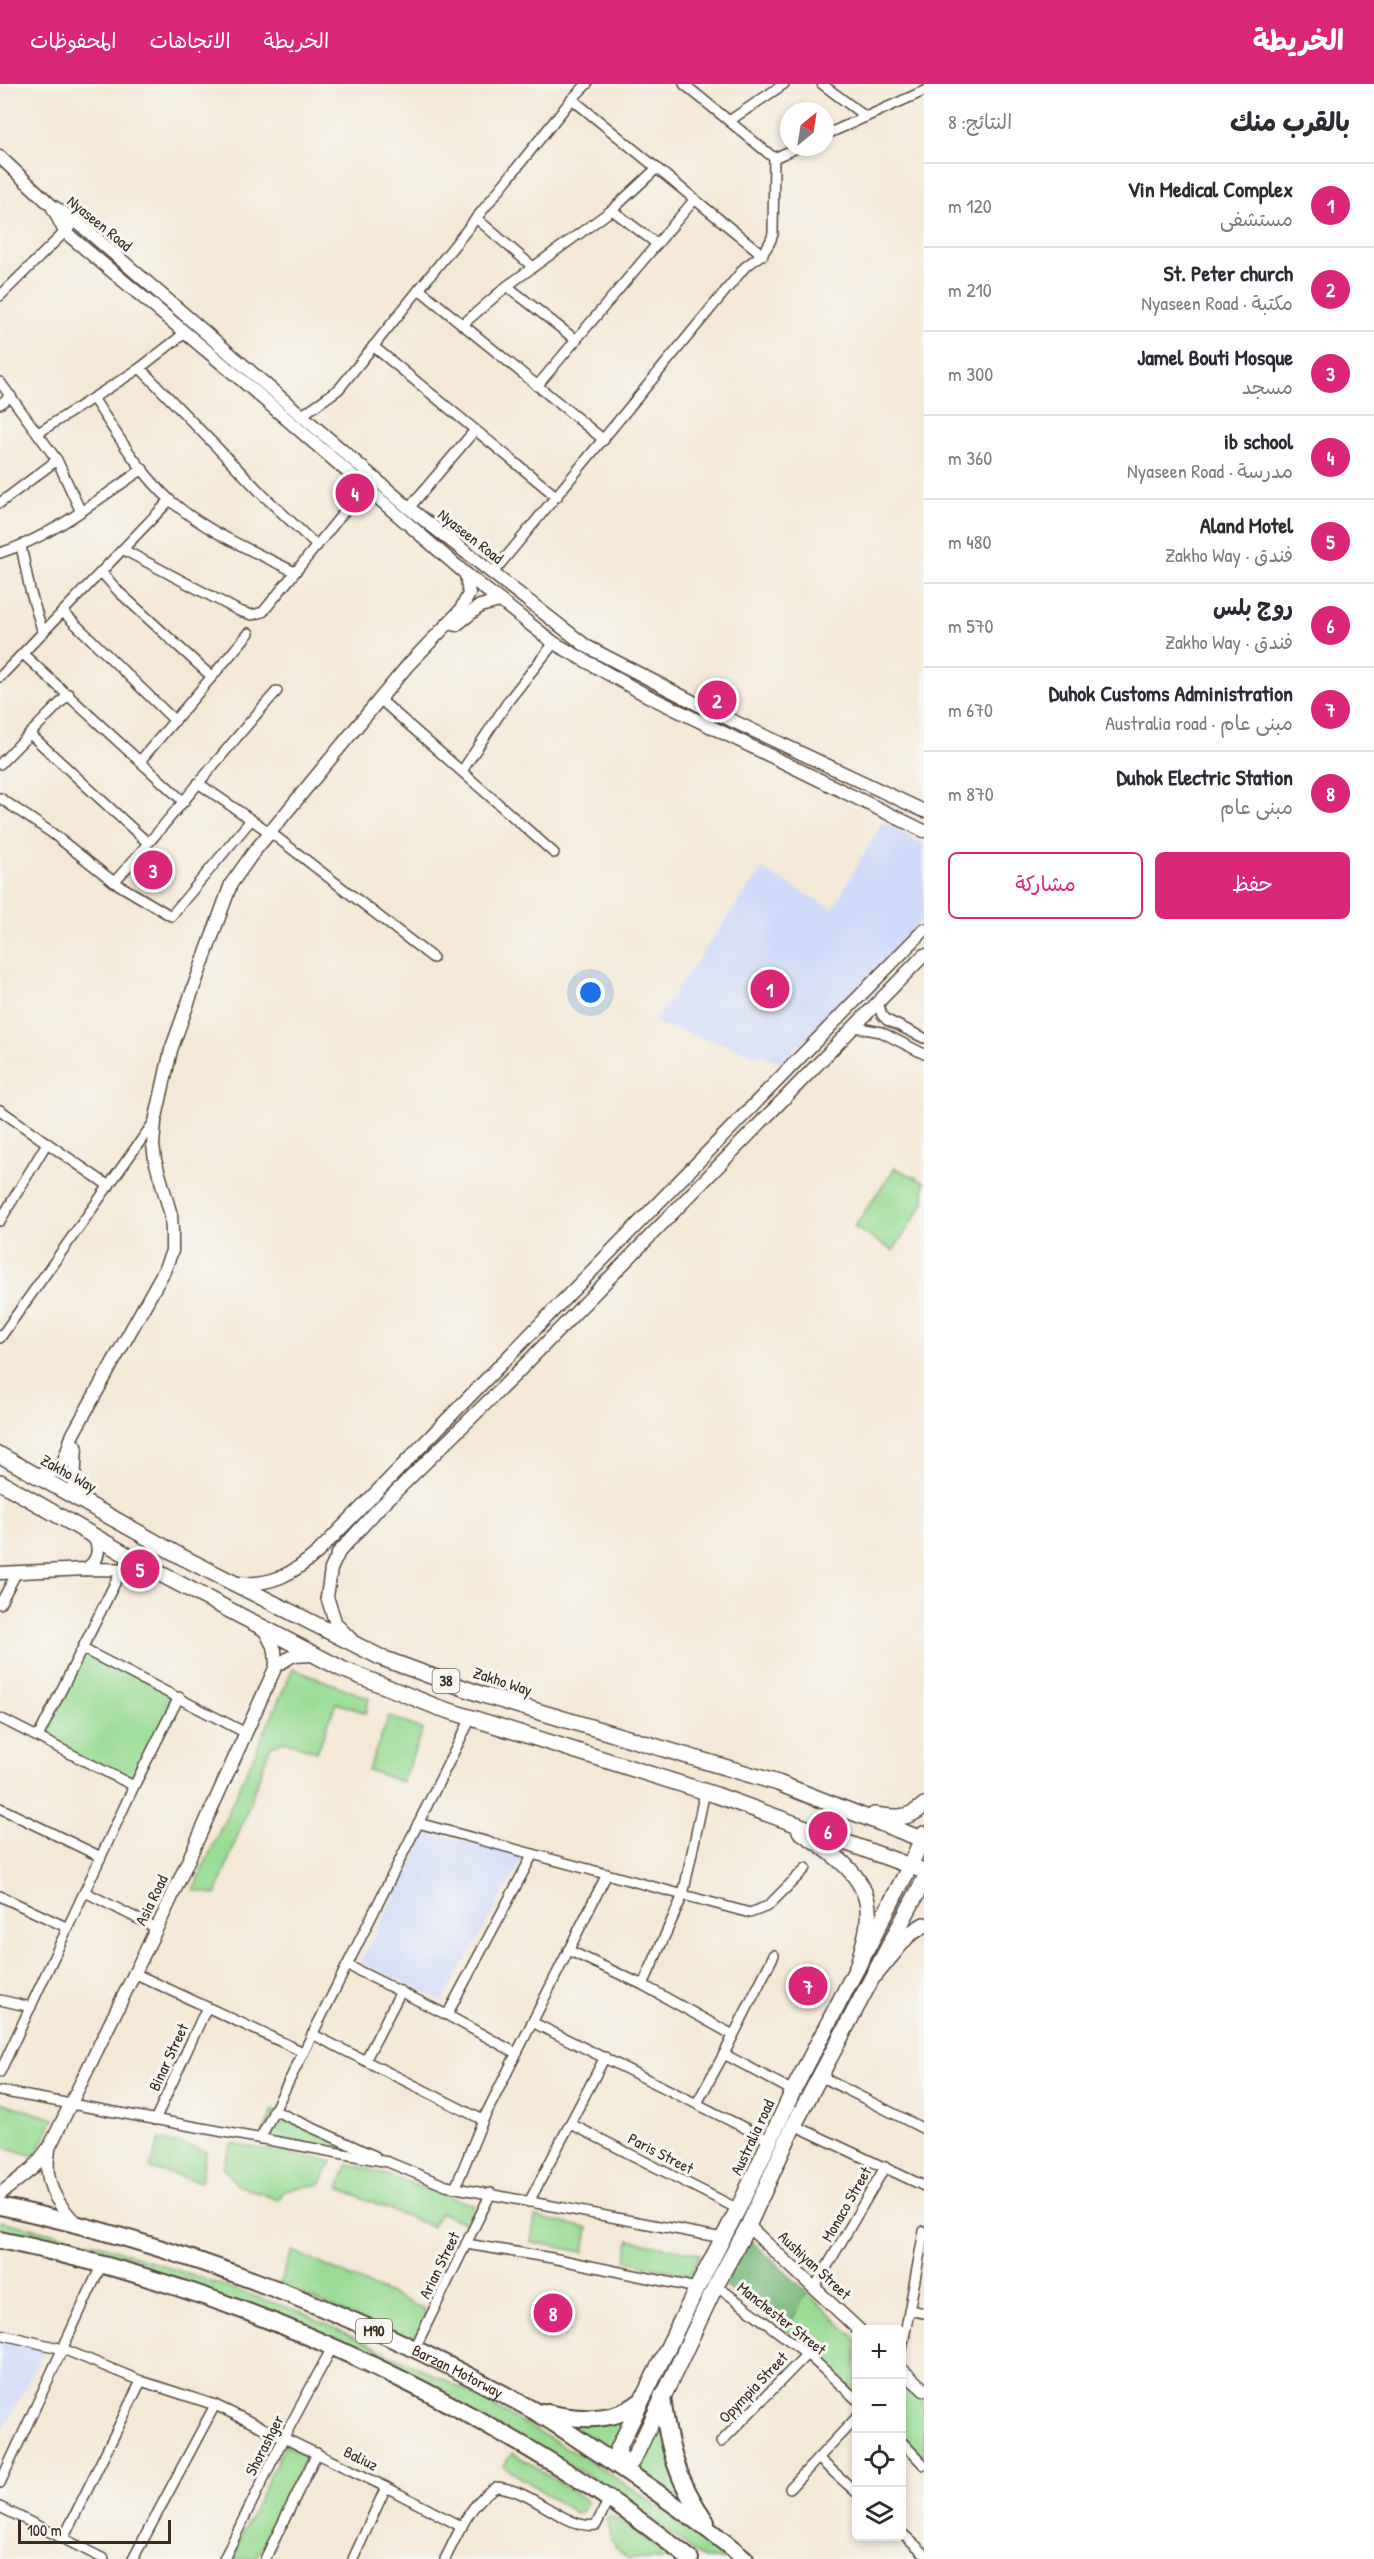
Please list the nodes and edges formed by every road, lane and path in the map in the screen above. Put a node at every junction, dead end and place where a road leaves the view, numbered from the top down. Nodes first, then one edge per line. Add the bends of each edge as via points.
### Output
1 (587, 84) edge
2 (784, 84) edge
3 (822, 84) edge
4 (688, 85) edge
5 (924, 91) edge
6 (572, 99) junction
7 (866, 117) junction
8 (729, 121) junction
9 (834, 131) edge
10 (780, 155) edge
11 (0, 157) edge
12 (774, 158) junction
13 (657, 168) junction
14 (694, 199) junction
15 (52, 206) junction
16 (612, 210) junction
17 (476, 218) junction
18 (76, 221) junction
19 (65, 232) junction
20 (657, 244) junction
21 (763, 255) junction
22 (533, 267) junction
23 (507, 286) junction
24 (419, 290) junction
25 (0, 296) edge
26 (462, 325) junction
27 (184, 333) junction
28 (576, 340) junction
29 (373, 346) junction
30 (140, 368) junction
31 (0, 382) edge
32 (537, 387) junction
33 (10, 396) junction
34 (93, 398) junction
35 (0, 404) edge
36 (301, 416) junction
37 (475, 430) junction
38 (38, 433) junction
39 (603, 440) junction
40 (57, 460) junction
41 (142, 469) junction
42 (365, 486) junction
43 (557, 497) junction
44 (170, 500) junction
45 (393, 502) junction
46 (0, 503) edge
47 (409, 508) junction
48 (80, 510) junction
49 (21, 546) junction
50 (317, 546) junction
51 (124, 550) junction
52 (0, 553) edge
53 (295, 572) junction
54 (102, 573) junction
55 (466, 574) junction
56 (492, 574) junction
57 (468, 598) junction
58 (500, 601) junction
59 (477, 608) junction
60 (63, 612) junction
61 (43, 633) junction
62 (249, 633) dead end
63 (554, 643) junction
64 (23, 654) junction
65 (0, 676) edge
66 (212, 677) junction
67 (278, 690) dead end
68 (69, 694) junction
69 (383, 702) junction
70 (175, 721) junction
71 (30, 734) junction
72 (140, 761) junction
73 (0, 764) edge
74 (462, 771) junction
75 (198, 783) junction
76 (0, 798) edge
77 (184, 802) junction
78 (924, 811) edge
79 (251, 820) junction
80 (924, 831) edge
81 (273, 834) junction
82 (148, 843) junction
83 (554, 853) dead end
84 (114, 882) junction
85 (924, 930) edge
86 (924, 956) edge
87 (433, 958) dead end
88 (878, 1003) junction
89 (887, 1020) junction
90 (855, 1027) junction
91 (881, 1032) junction
92 (924, 1038) edge
93 (805, 1054) junction
94 (924, 1054) edge
95 (816, 1065) junction
96 (0, 1110) edge
97 (155, 1120) junction
98 (47, 1143) junction
99 (682, 1179) junction
100 (109, 1186) junction
101 (694, 1191) junction
102 (0, 1221) edge
103 (620, 1243) junction
104 (632, 1254) junction
105 (0, 1338) edge
106 (499, 1365) junction
107 (510, 1380) junction
108 (0, 1455) edge
109 (57, 1468) junction
110 (35, 1474) junction
111 (74, 1475) junction
112 (0, 1482) edge
113 (78, 1498) junction
114 (376, 1503) junction
115 (93, 1535) junction
116 (86, 1569) junction
117 (122, 1569) junction
118 (153, 1570) junction
119 (17, 1572) junction
120 (0, 1573) edge
121 (231, 1582) junction
122 (0, 1605) edge
123 (263, 1628) junction
124 (356, 1645) junction
125 (83, 1649) junction
126 (317, 1656) junction
127 (276, 1666) junction
128 (179, 1697) junction
129 (0, 1718) edge
130 (471, 1718) junction
131 (246, 1733) junction
132 (38, 1737) junction
133 (134, 1786) junction
134 (705, 1791) junction
135 (924, 1805) edge
136 (0, 1808) edge
137 (843, 1808) junction
138 (775, 1815) junction
139 (418, 1822) junction
140 (923, 1838) edge
141 (533, 1854) junction
142 (101, 1857) junction
143 (806, 1868) dead end
144 (917, 1869) edge
145 (607, 1874) junction
146 (924, 1880) edge
147 (85, 1892) junction
148 (684, 1895) junction
149 (0, 1896) edge
150 (924, 1925) edge
151 (68, 1928) junction
152 (156, 1928) junction
153 (568, 1950) junction
154 (774, 1955) dead end
155 (347, 1965) junction
156 (857, 1968) junction
157 (134, 1973) junction
158 (875, 1974) junction
159 (643, 1985) junction
160 (401, 1991) junction
161 (0, 2000) edge
162 (31, 2007) junction
163 (207, 2007) junction
164 (447, 2014) junction
165 (532, 2022) junction
166 (312, 2034) junction
167 (733, 2035) junction
168 (303, 2052) junction
169 (516, 2053) junction
170 (724, 2054) junction
171 (605, 2057) junction
172 (366, 2059) junction
173 (0, 2072) edge
174 (820, 2076) junction
175 (0, 2091) edge
176 (793, 2091) junction
177 (697, 2103) junction
178 (70, 2104) junction
179 (273, 2110) junction
180 (155, 2120) junction
181 (483, 2120) junction
182 (571, 2124) junction
183 (794, 2126) junction
184 (924, 2130) edge
185 (260, 2139) junction
186 (771, 2141) junction
187 (50, 2146) junction
188 (388, 2162) junction
189 (885, 2167) junction
190 (456, 2186) junction
191 (924, 2186) edge
192 (491, 2193) junction
193 (0, 2194) edge
194 (529, 2202) junction
195 (0, 2206) edge
196 (738, 2209) junction
197 (76, 2223) junction
198 (748, 2226) junction
199 (924, 2234) edge
200 (723, 2238) junction
201 (0, 2240) edge
202 (466, 2244) junction
203 (102, 2264) junction
204 (716, 2285) junction
205 (696, 2288) junction
206 (816, 2288) junction
207 (909, 2310) junction
208 (924, 2313) edge
209 (854, 2325) edge
210 (906, 2327) edge
211 (0, 2334) edge
212 (333, 2346) junction
213 (63, 2349) junction
214 (414, 2350) junction
215 (807, 2354) junction
216 (906, 2374) edge
217 (141, 2380) junction
218 (924, 2390) edge
219 (852, 2395) edge
220 (662, 2397) junction
221 (640, 2402) junction
222 (215, 2405) junction
223 (530, 2409) junction
224 (852, 2422) edge
225 (284, 2437) junction
226 (721, 2442) dead end
227 (906, 2446) edge
228 (317, 2453) junction
229 (818, 2458) junction
230 (924, 2465) edge
231 (0, 2483) edge
232 (386, 2487) junction
233 (790, 2488) dead end
234 (852, 2488) edge
235 (610, 2498) junction
236 (0, 2506) edge
237 (462, 2527) junction
238 (714, 2532) junction
239 (906, 2537) edge
240 (63, 2539) junction
241 (924, 2553) edge
242 (104, 2559) edge
243 (134, 2559) edge
244 (225, 2559) edge
245 (265, 2559) edge
246 (353, 2559) edge
247 (445, 2559) edge
248 (690, 2559) edge
249 (745, 2559) edge

1 - 6 street
2 - 8 street
3 - 7 street
4 - 8 street
5 - 7 street
6 - 13 street
6 - 17 street
7 - 9 street
8 - 12 street
10 - 12 street
11 - 15 street
12 - 21 street via 773,234
13 - 14 street
13 - 16 street
14 - 20 street
14 - 21 street
15 - 18 street, Nyaseen Road
15 - 19 street
16 - 20 street
16 - 22 street
17 - 22 street
17 - 24 street
18 - 19 street
18 - 36 street, Nyaseen Road
19 - 25 street
19 - 27 street, Nyaseen Road
20 - 28 street
21 - 39 street via 745,267
22 - 23 street
23 - 26 street
23 - 28 street
24 - 26 street
24 - 29 street
26 - 32 street
27 - 30 street
27 - 42 street, Nyaseen Road
28 - 32 street
29 - 36 street via 339,389
29 - 37 street
30 - 34 street
30 - 50 street
31 - 33 street
32 - 39 street
33 - 35 street
33 - 38 street
34 - 38 street
34 - 41 street
36 - 45 street, Nyaseen Road
37 - 43 street
37 - 47 street
38 - 40 street
39 - 43 street
40 - 46 street
40 - 48 street
41 - 44 street
41 - 48 street
42 - 45 street, Nyaseen Road
42 - 50 street
43 - 56 street
44 - 51 street
44 - 53 street via 228,538
45 - 47 street, Nyaseen Road
45 - 55 street, Nyaseen Road
47 - 56 street, Nyaseen Road
48 - 49 street
49 - 52 street
49 - 61 street
50 - 53 street
51 - 53 street via 252,615 263,612
51 - 54 street
54 - 60 street
54 - 66 street
55 - 57 street
55 - 58 street, Nyaseen Road
56 - 78 street, Nyaseen Road via 586,646 699,705
57 - 59 street via 477,597
57 - 81 street via 359,723
58 - 59 street
58 - 63 street, Nyaseen Road
59 - 69 street
60 - 61 street
60 - 70 street
61 - 64 street
62 - 66 street
63 - 74 street via 509,700
63 - 80 street, Nyaseen Road via 644,694
64 - 65 street
64 - 68 street
66 - 70 street
67 - 75 street
68 - 71 street
68 - 72 street
69 - 74 street
69 - 81 street
70 - 72 street
71 - 73 street
71 - 82 street
72 - 77 street
74 - 83 street
75 - 77 street
75 - 79 street
76 - 84 street
77 - 82 street
79 - 81 street
79 - 84 street via 171,916
81 - 87 street
81 - 97 street via 253,853 231,884 171,1050
81 - 111 street via 239,883 180,1048 168,1094 161,1144 179,1214 180,1250 81,1433 74,1456
82 - 84 street
85 - 93 street
86 - 88 street
88 - 89 street
88 - 90 street
89 - 91 street via 881,1024
89 - 92 street
90 - 91 street
90 - 95 street
91 - 94 street
93 - 95 street
93 - 99 street
95 - 101 street
96 - 98 street
97 - 100 street
97 - 109 street via 153,1145 171,1215 172,1251 73,1434 66,1461
98 - 100 street
98 - 102 street
99 - 101 street
99 - 103 street
100 - 105 street
101 - 104 street
103 - 104 street
103 - 106 street
104 - 107 street
106 - 107 street
106 - 114 street
107 - 114 street
108 - 110 main road, Zakho Way / 38
109 - 110 street
109 - 111 street via 66,1477
110 - 113 main road, Zakho Way / 38
111 - 113 street
112 - 115 main road, 38
113 - 121 main road, Zakho Way / 38
114 - 121 street via 300,1568 279,1580
114 - 124 street via 339,1552 331,1569 327,1597 336,1624
115 - 116 street via 98,1554
115 - 118 main road, 38
116 - 117 street
116 - 119 street
117 - 118 street
117 - 125 street
118 - 123 main road, 38
119 - 120 street
119 - 122 street
121 - 124 main road, Zakho Way / 38
123 - 126 main road, 38
123 - 127 street via 273,1642
124 - 137 main road, Zakho Way / 38 via 483,1695 778,1783
125 - 128 street
125 - 132 street
126 - 127 street via 292,1656
126 - 130 main road, 38
127 - 131 street, Asia Road
128 - 131 street
128 - 133 street
129 - 132 street
130 - 134 main road, 38
130 - 139 street
131 - 152 street, Asia Road
132 - 133 street
133 - 142 street
134 - 138 main road, 38
134 - 148 street
135 - 137 main road via 914,1815 903,1818
136 - 142 street
137 - 140 main road, Zakho Way / 38
138 - 144 main road, 38
138 - 156 main road via 834,1856 866,1896 866,1932
139 - 141 street
139 - 155 street
140 - 144 main road, Australia road
141 - 145 street
141 - 164 street
142 - 147 street
143 - 148 street via 768,1906 750,1913
144 - 156 main road, Australia road
145 - 148 street
145 - 153 street
146 - 158 main road, Australia road
147 - 151 street
147 - 152 street
148 - 159 street
149 - 151 street
150 - 158 main road via 908,1935
151 - 162 street
152 - 157 street, Asia Road
153 - 159 street
153 - 165 street
154 - 167 street
155 - 160 street
155 - 166 street
156 - 176 main road, Australia road
157 - 163 street
157 - 178 street, Asia Road
158 - 174 main road, Australia road
159 - 167 street
160 - 164 street
160 - 172 street
161 - 162 street
162 - 173 street
163 - 168 street
163 - 180 street, Binar Street
164 - 169 street
165 - 169 street
165 - 171 street
166 - 168 street
166 - 172 street
167 - 170 street
168 - 179 street
169 - 181 street
170 - 176 street
170 - 177 street
171 - 177 street
171 - 182 street
172 - 181 street
174 - 183 main road, Australia road
174 - 184 street
175 - 178 street
176 - 186 main road, Australia road
177 - 186 street
178 - 180 street
178 - 187 street, Asia Road
179 - 185 street
179 - 188 street
180 - 185 street
181 - 190 street
182 - 194 street
182 - 196 street, Paris Street
183 - 189 street
183 - 198 main road, Australia road
185 - 188 street
186 - 196 main road, Australia road
187 - 193 street via 33,2168
187 - 197 street via 47,2165 51,2190
188 - 190 street via 446,2186
189 - 191 street
189 - 206 street, Monaco Street
190 - 192 street
192 - 194 street
192 - 202 street, Arian Street
194 - 200 street
195 - 197 highway, Barzan Motorway / M90
196 - 200 main road, Australia road
197 - 214 highway, Barzan Motorway / M90 via 278,2289
198 - 204 main road, Australia road
198 - 206 street, Aushiyan Street
199 - 207 street
200 - 205 main road, Australia road
201 - 203 highway, Barzan Motorway / M90
202 - 205 street
202 - 214 street, Arian Street
203 - 212 highway, Barzan Motorway / M90 via 201,2293
203 - 213 street
204 - 215 street, Manchester Street
204 - 220 main road, Australia road
205 - 221 main road, Australia road
206 - 209 street, Aushiyan Street
207 - 208 street
207 - 210 street
211 - 213 street, Baliuz
212 - 225 street, Shorashger
212 - 235 highway, Barzan Motorway / M90 via 455,2407
213 - 217 street, Baliuz
213 - 231 street
214 - 223 highway, Barzan Motorway / M90
215 - 219 street, Manchester Street
215 - 226 street, Opympia Street
216 - 218 street
217 - 222 street, Baliuz
217 - 240 street
220 - 221 main road, Australia road via 632,2461 625,2462 617,2451
220 - 238 highway via 666,2434 675,2462 689,2498
221 - 223 highway via 614,2415 589,2419
222 - 225 street, Baliuz
222 - 243 street
223 - 238 highway, Barzan Motorway / M90
224 - 229 street
225 - 228 street, Baliuz
225 - 244 street, Shorashger
227 - 230 street
228 - 232 street, Baliuz
228 - 245 street
229 - 233 street
229 - 234 street
232 - 237 street
232 - 246 street, Baliuz
235 - 237 street via 596,2525 583,2526 520,2492 496,2487 481,2498
235 - 248 highway, Barzan Motorway / M90
236 - 240 street
237 - 247 street
238 - 249 highway, Barzan Motorway / M90
239 - 241 street
240 - 242 street

